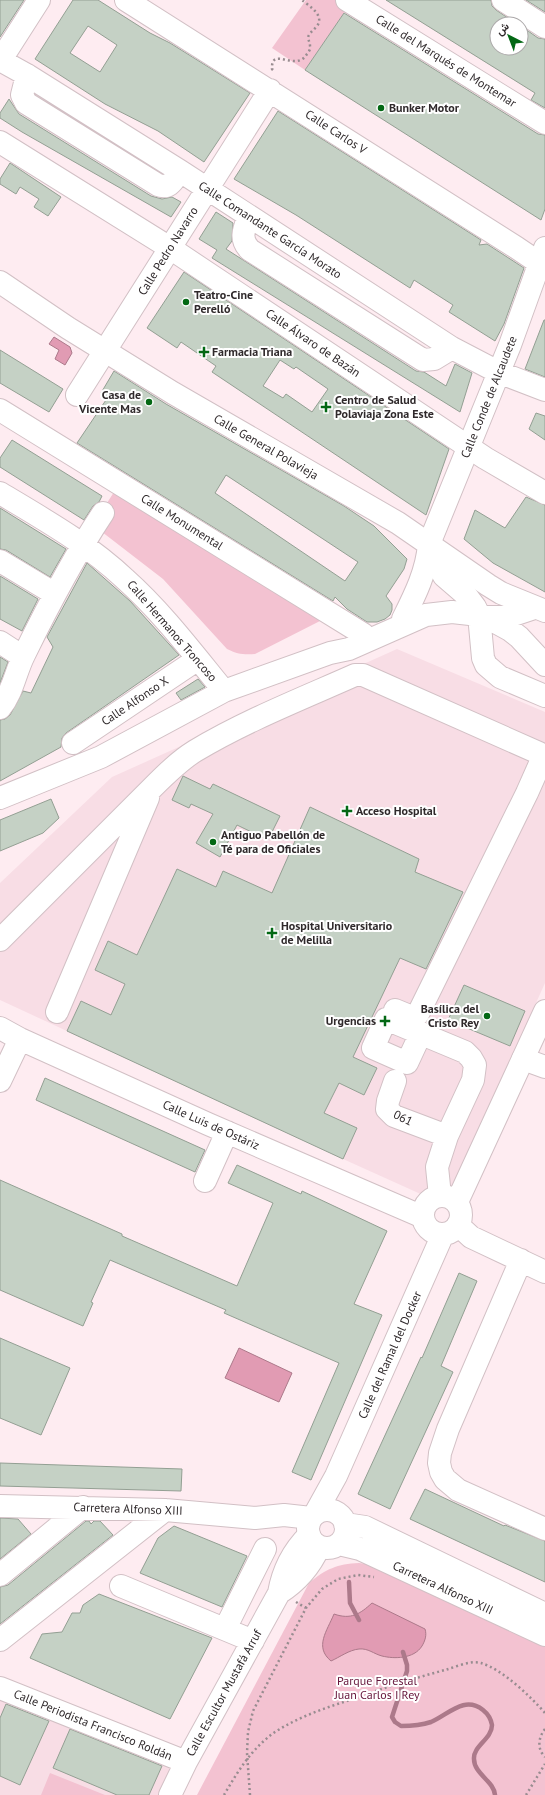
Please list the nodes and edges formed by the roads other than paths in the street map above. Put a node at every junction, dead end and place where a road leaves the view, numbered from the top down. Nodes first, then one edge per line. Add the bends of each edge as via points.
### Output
1 (39, 0) edge
2 (126, 0) edge
3 (346, 0) edge
4 (503, 0) edge
5 (545, 27) edge
6 (0, 61) edge
7 (274, 82) junction
8 (545, 123) edge
9 (0, 142) edge
10 (208, 189) junction
11 (170, 248) junction
12 (543, 259) edge
13 (0, 282) edge
14 (105, 351) junction
15 (498, 372) junction
16 (545, 390) edge
17 (77, 395) dead end
18 (0, 410) edge
19 (469, 448) junction
20 (0, 493) edge
21 (545, 493) edge
22 (103, 513) dead end
23 (83, 544) junction
24 (429, 544) junction
25 (0, 562) edge
26 (55, 594) junction
27 (540, 610) edge
28 (478, 611) junction
29 (507, 617) junction
30 (403, 619) junction
31 (364, 634) junction
32 (0, 642) edge
33 (330, 653) junction
34 (545, 654) edge
35 (23, 657) junction
36 (198, 659) junction
37 (545, 665) edge
38 (224, 691) junction
39 (545, 696) edge
40 (0, 708) edge
41 (73, 743) dead end
42 (544, 757) edge
43 (153, 787) junction
44 (0, 798) edge
45 (0, 940) edge
46 (395, 1010) dead end
47 (545, 1011) edge
48 (56, 1012) dead end
49 (0, 1028) edge
50 (420, 1033) dead end
51 (539, 1038) edge
52 (20, 1039) junction
53 (523, 1059) junction
54 (545, 1067) edge
55 (0, 1081) edge
56 (395, 1081) dead end
57 (227, 1132) junction
58 (447, 1136) junction
59 (205, 1180) dead end
60 (449, 1199) junction
61 (423, 1217) junction
62 (450, 1230) junction
63 (521, 1260) junction
64 (545, 1272) edge
65 (0, 1506) edge
66 (84, 1507) junction
67 (165, 1510) junction
68 (323, 1528) junction
69 (545, 1529) edge
70 (265, 1548) dead end
71 (0, 1575) edge
72 (121, 1586) dead end
73 (545, 1614) edge
74 (225, 1629) junction
75 (545, 1635) edge
76 (0, 1640) edge
77 (253, 1640) junction
78 (0, 1688) edge
79 (186, 1762) junction
80 (170, 1795) edge

1 - 6 street
2 - 7 street, Calle Carlos V
3 - 8 street, Calle del Marqués de Montemar
4 - 5 street
6 - 10 street, Calle Comandante García Morato via 27,75
7 - 10 street, Calle Pedro Navarro
7 - 12 street, Calle Carlos V
9 - 11 street, Calle Álvaro de Bazán
10 - 11 street, Calle Pedro Navarro
10 - 15 street, Calle Comandante García Morato via 452,348
11 - 14 street, Calle Pedro Navarro
11 - 19 street, Calle Álvaro de Bazán
12 - 15 street, Calle Conde de Alcaudete
13 - 14 street, Calle General Polavieja
14 - 17 street, Calle Pedro Navarro
14 - 24 street, Calle General Polavieja via 398,523
15 - 16 street, Calle Comandante García Morato
15 - 19 street, Calle Conde de Alcaudete
18 - 31 street, Calle Monumental
19 - 21 street, Calle Álvaro de Bazán
19 - 24 street, Calle Conde de Alcaudete
20 - 23 street, Calle Hermanos Troncoso
22 - 23 street
23 - 26 street
23 - 36 street, Calle Hermanos Troncoso via 151,603
24 - 27 street, Calle General Polavieja via 488,585
24 - 28 street via 444,576 466,595
24 - 30 street, Calle Conde de Alcaudete via 424,572
25 - 26 street
26 - 35 street
27 - 29 street
28 - 29 street via 483,604
28 - 30 street via 443,602
28 - 33 street via 426,615 349,649
28 - 37 street via 510,630
28 - 39 street via 486,665 500,677
29 - 34 street
30 - 31 street
31 - 33 street via 339,642
32 - 35 street
33 - 38 street
35 - 40 street via 9,696
36 - 38 street, Calle Hermanos Troncoso
36 - 41 street, Calle Alfonso X
38 - 44 street via 101,757
42 - 43 street via 359,675 227,734 194,752
42 - 46 street via 418,1014 412,1017
43 - 45 street
43 - 48 street
47 - 51 street
49 - 52 street, Calle Luis de Ostáriz
50 - 58 street via 465,1052 475,1065 473,1080
51 - 53 street
52 - 55 street
52 - 57 street, Calle Luis de Ostáriz
53 - 54 street
53 - 60 street
56 - 58 street, 061 via 387,1109 394,1116
57 - 59 street
57 - 61 street, Calle Luis de Ostáriz
58 - 60 street via 437,1167
60 - 61 street via 434,1197 425,1205
60 - 62 street via 460,1206 461,1216
61 - 62 street via 428,1228 437,1233
62 - 63 street
62 - 68 street, Calle del Ramal del Docker via 336,1476
63 - 64 street
63 - 69 street via 448,1429 439,1463 445,1479 458,1490
65 - 66 street, Carretera Alfonso XIII
66 - 67 street, Carretera Alfonso XIII
66 - 71 street
67 - 68 street, Carretera Alfonso XIII via 255,1518 284,1515
67 - 76 street
68 - 73 street, Carretera Alfonso XIII via 365,1527
68 - 75 street, Carretera Alfonso XIII via 360,1549
68 - 77 street, Calle Escultor Mustafá Arruf via 307,1568 290,1586 279,1593
70 - 74 street
72 - 74 street
74 - 77 street
77 - 79 street, Calle Escultor Mustafá Arruf
78 - 79 street, Calle Periodista Francisco Roldán
79 - 80 street, Calle Escultor Mustafá Arruf

